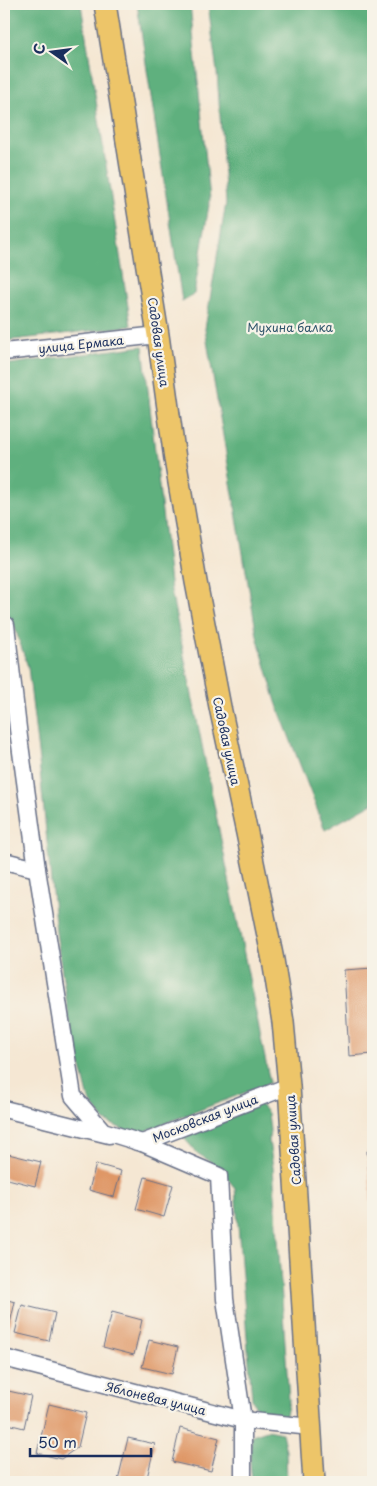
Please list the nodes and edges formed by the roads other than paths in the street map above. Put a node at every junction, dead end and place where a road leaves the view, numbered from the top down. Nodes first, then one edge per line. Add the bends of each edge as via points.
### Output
1 (105, 4) edge
2 (158, 335) junction
3 (4, 352) edge
4 (5, 624) edge
5 (4, 861) edge
6 (38, 869) junction
7 (289, 1086) junction
8 (4, 1109) edge
9 (142, 1143) junction
10 (4, 1358) edge
11 (243, 1420) junction
12 (311, 1427) junction
13 (243, 1482) edge
14 (314, 1482) edge

1 - 2 main road, Садовая улица
2 - 3 street, улица Ермака
2 - 7 main road, Садовая улица via 196,582 273,960
4 - 6 street
5 - 6 street
6 - 9 street via 73,1096 103,1131
7 - 9 street, Московская улица
7 - 12 main road, Садовая улица
8 - 9 street, Московская улица
9 - 11 street via 219,1176 225,1299
10 - 11 street, Яблоневая улица
11 - 12 street, Яблоневая улица
11 - 13 street
12 - 14 main road, Садовая улица

